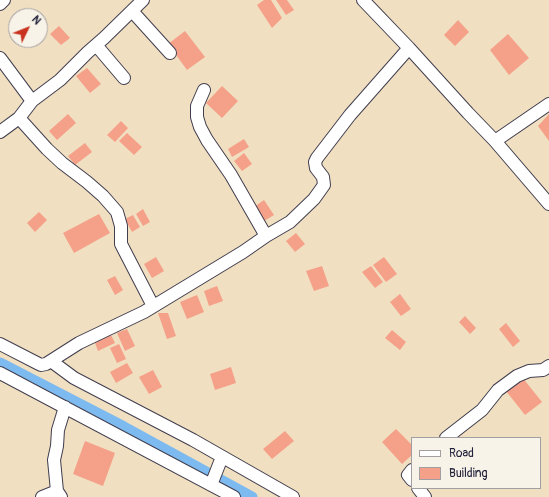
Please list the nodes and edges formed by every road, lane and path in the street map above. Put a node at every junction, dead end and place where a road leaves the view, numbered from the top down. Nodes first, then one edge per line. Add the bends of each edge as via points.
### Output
1 (4, 0) edge
2 (143, 0) edge
3 (363, 0) edge
4 (0, 4) edge
5 (132, 11) junction
6 (96, 45) junction
7 (409, 48) junction
8 (170, 53) dead end
9 (0, 58) edge
10 (124, 78) dead end
11 (204, 90) dead end
12 (32, 101) junction
13 (549, 104) edge
14 (19, 118) junction
15 (0, 132) edge
16 (495, 141) junction
17 (549, 204) edge
18 (266, 236) junction
19 (153, 306) junction
20 (0, 344) edge
21 (52, 361) junction
22 (549, 366) edge
23 (0, 373) edge
24 (65, 407) junction
25 (447, 437) edge
26 (222, 457) junction
27 (212, 483) junction
28 (419, 489) edge
29 (59, 494) edge
30 (230, 496) edge
31 (42, 497) edge
32 (293, 497) edge
33 (425, 497) edge

1 - 4 street
2 - 5 street
3 - 7 street
5 - 6 street
5 - 8 street
6 - 10 street
6 - 12 street via 60,80
7 - 16 street
7 - 18 street via 350,115 317,158 316,168 323,177 324,185 314,199 290,222
9 - 12 street
11 - 18 street via 197,106 200,127
12 - 14 street
13 - 16 street
14 - 15 street
14 - 19 street via 47,149 87,182 117,212 121,244
16 - 17 street
18 - 19 street
19 - 21 street via 79,343
20 - 21 street via 41,365
21 - 26 street via 74,378
22 - 25 street via 543,370 529,371 517,376 498,390 482,410
23 - 24 street
24 - 27 street
24 - 29 street via 58,430 54,460
26 - 27 street
26 - 32 street
27 - 30 street
28 - 33 street
29 - 31 street

